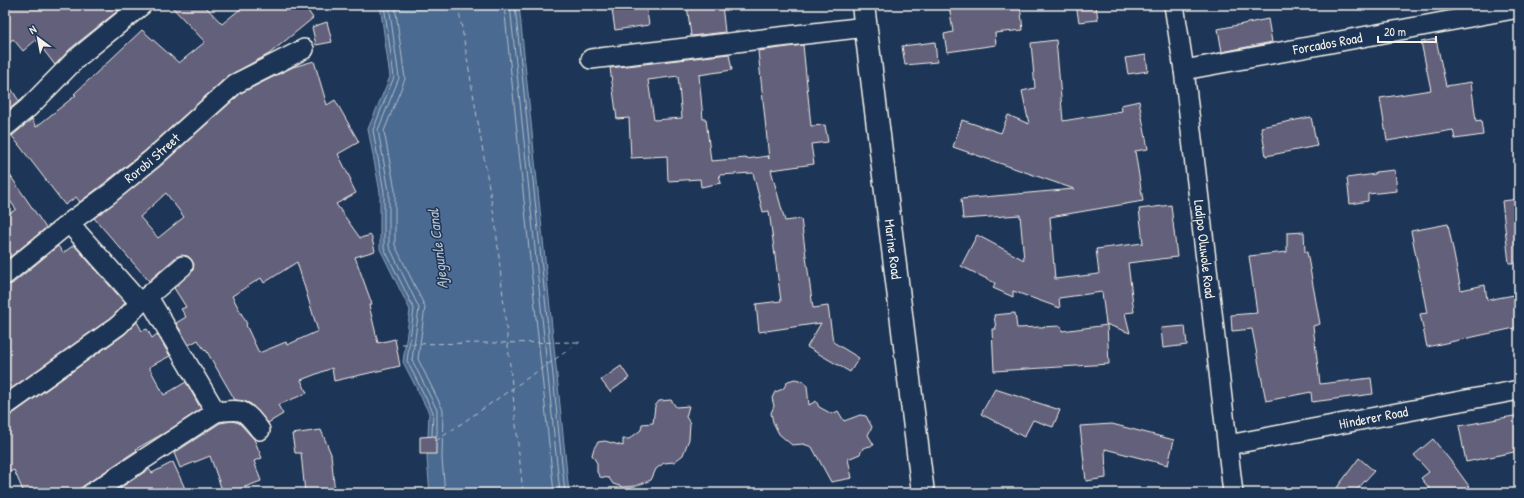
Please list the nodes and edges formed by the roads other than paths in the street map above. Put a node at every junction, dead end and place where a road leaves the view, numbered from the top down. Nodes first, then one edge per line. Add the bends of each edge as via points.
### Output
1 (142, 5) edge
2 (863, 5) edge
3 (1174, 5) edge
4 (1519, 8) edge
5 (866, 27) junction
6 (304, 49) dead end
7 (591, 59) dead end
8 (1184, 70) junction
9 (5, 127) edge
10 (69, 223) junction
11 (183, 266) dead end
12 (5, 275) edge
13 (144, 300) junction
14 (1519, 390) edge
15 (5, 406) edge
16 (216, 412) junction
17 (260, 430) dead end
18 (1228, 445) junction
19 (92, 493) edge
20 (923, 493) edge
21 (1234, 493) edge

1 - 9 street via 78,58
2 - 5 street, Marine Road
3 - 8 street, Ladipo Oluwole Road
4 - 8 street, Forcados Road
5 - 7 street
5 - 20 street, Marine Road
6 - 10 street, Rorobi Street via 235,84 152,159
8 - 18 street, Ladipo Oluwole Road
10 - 12 street, Rorobi Street
10 - 13 street
11 - 13 street
13 - 15 street via 119,326
13 - 16 street
14 - 18 street, Hinderer Road
16 - 17 street via 237,410 248,414
16 - 19 street
18 - 21 street, Ladipo Oluwole Road

